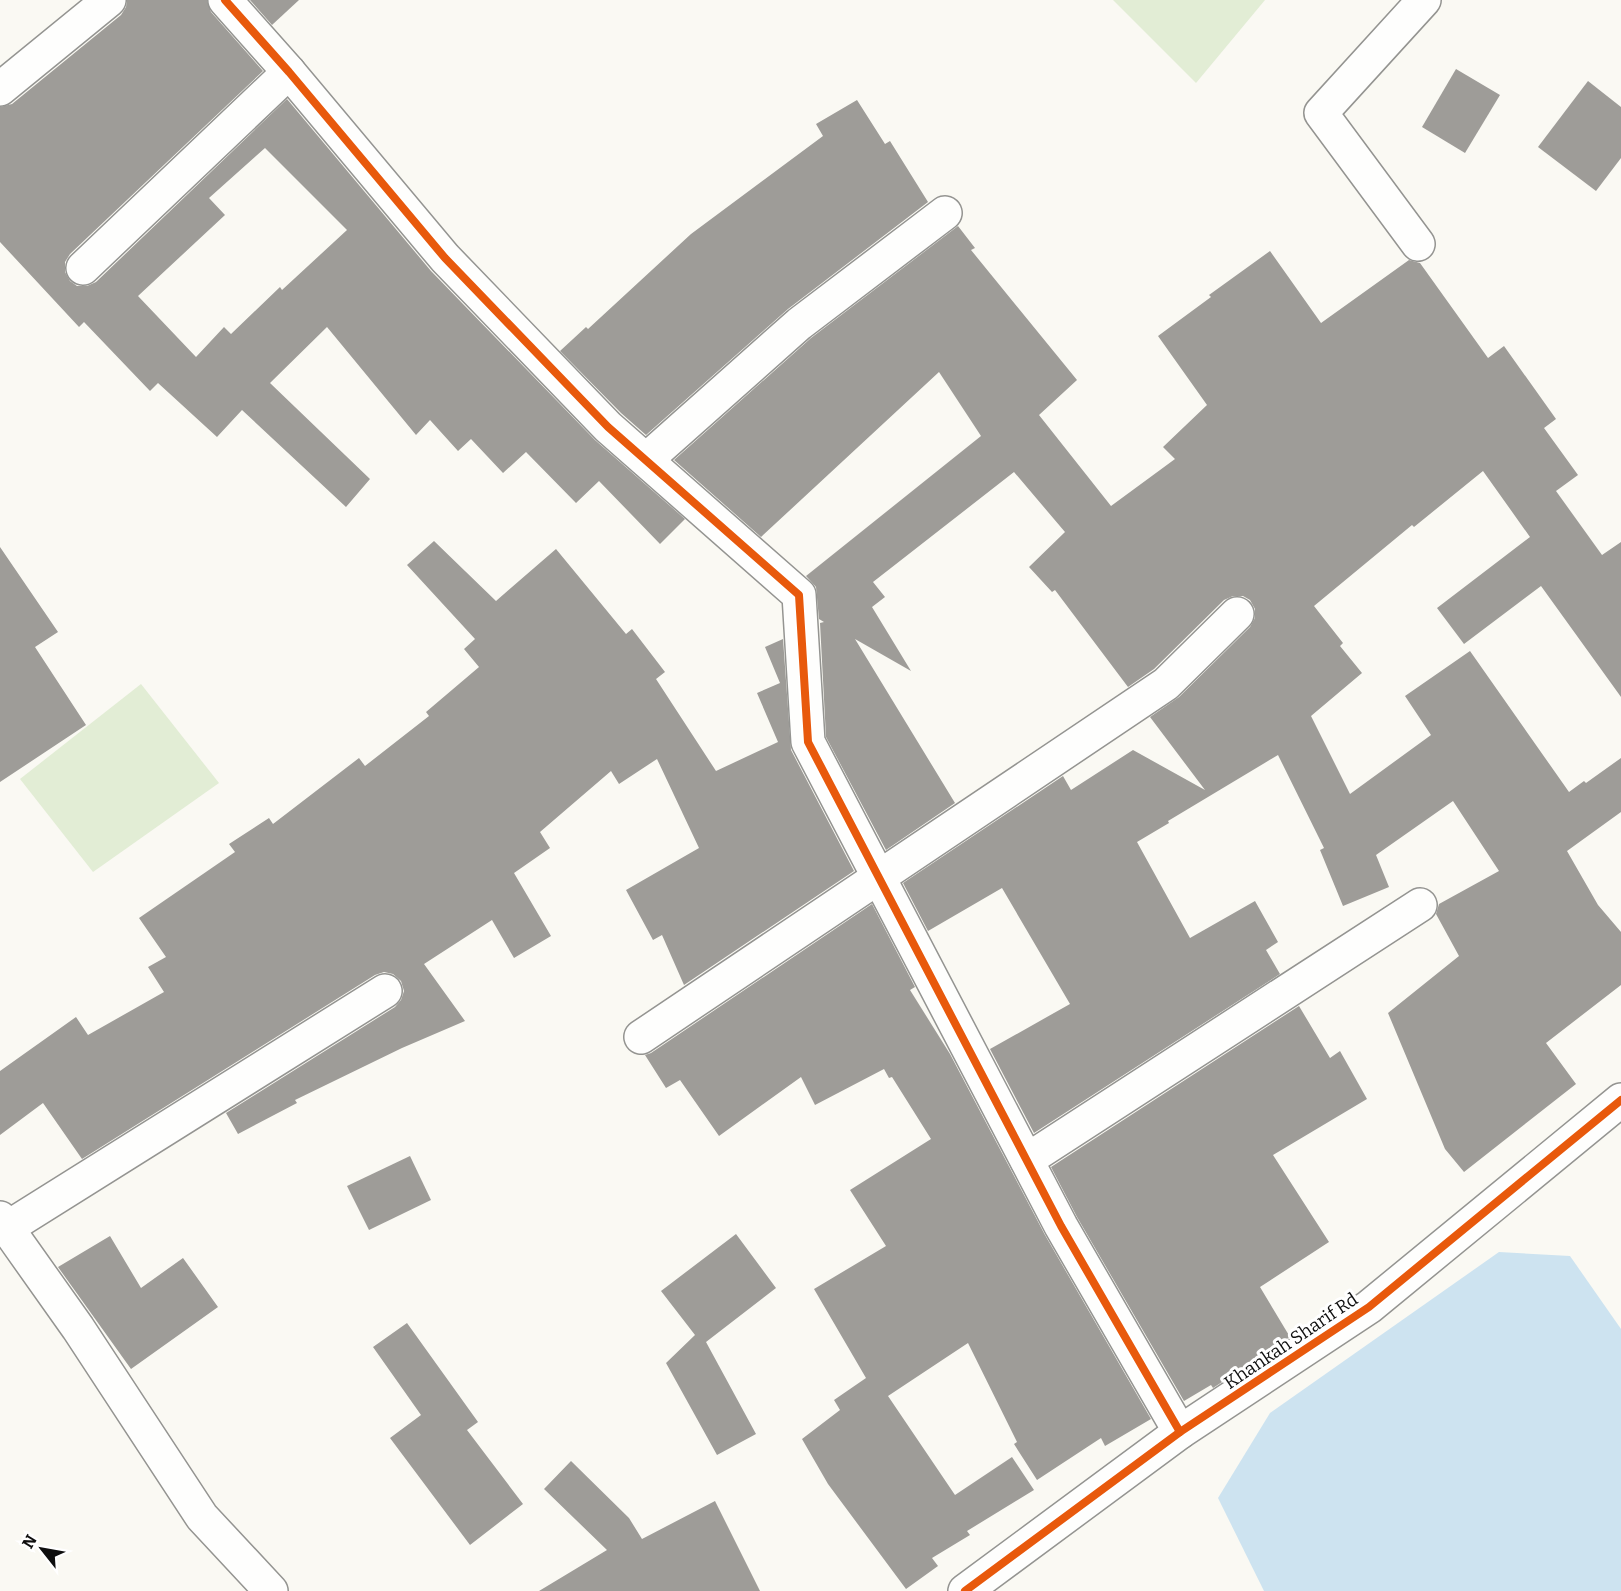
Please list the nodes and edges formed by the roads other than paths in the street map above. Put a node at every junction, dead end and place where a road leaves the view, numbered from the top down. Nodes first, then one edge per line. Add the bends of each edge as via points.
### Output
1 (109, 0) edge
2 (225, 0) edge
3 (1424, 0) edge
4 (289, 72) junction
5 (0, 89) edge
6 (945, 213) dead end
7 (1418, 244) dead end
8 (83, 268) dead end
9 (646, 460) junction
10 (1237, 614) dead end
11 (878, 878) junction
12 (1420, 905) dead end
13 (385, 991) dead end
14 (641, 1037) dead end
15 (1621, 1100) edge
16 (1027, 1160) junction
17 (3, 1223) edge
18 (1180, 1432) junction
19 (271, 1591) edge
20 (965, 1591) edge

1 - 5 street
2 - 4 street
3 - 7 street via 1321,113
4 - 8 street
4 - 9 street via 445,258 608,427
6 - 9 street via 799,324
9 - 11 street via 799,595 808,742
10 - 11 street via 1166,684
11 - 14 street
11 - 16 street
12 - 16 street
13 - 17 street
15 - 18 street, Khankah Sharif Rd via 1369,1307
16 - 18 street
17 - 19 street via 78,1328 202,1517
18 - 20 street, Khankah Sharif Rd

